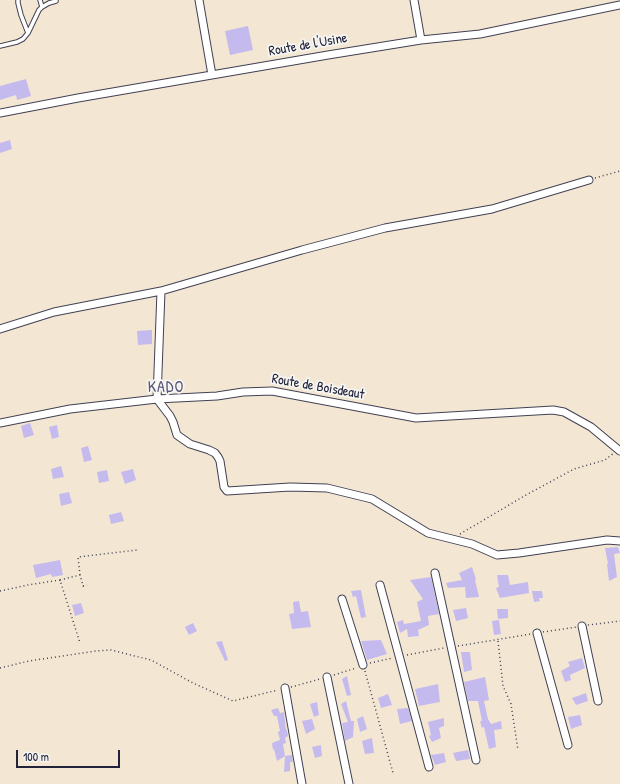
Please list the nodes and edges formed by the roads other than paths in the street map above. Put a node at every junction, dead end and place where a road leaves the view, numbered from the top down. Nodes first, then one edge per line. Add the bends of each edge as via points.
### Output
1 (18, 0) edge
2 (40, 0) edge
3 (199, 0) edge
4 (414, 0) edge
5 (56, 1) dead end
6 (620, 5) edge
7 (42, 7) junction
8 (28, 33) junction
9 (421, 40) junction
10 (0, 46) edge
11 (212, 75) junction
12 (0, 113) edge
13 (589, 180) road end
14 (161, 291) junction
15 (0, 329) edge
16 (158, 399) junction
17 (0, 424) edge
18 (619, 450) edge
19 (620, 541) edge
20 (435, 573) dead end
21 (380, 585) dead end
22 (342, 599) dead end
23 (582, 626) road end
24 (537, 633) road end
25 (361, 666) road end
26 (327, 677) road end
27 (284, 688) road end
28 (598, 701) dead end
29 (568, 745) dead end
30 (476, 760) dead end
31 (429, 767) dead end
32 (302, 784) edge
33 (349, 784) edge

1 - 8 lane
2 - 7 lane
3 - 11 street
4 - 9 street
5 - 7 lane
6 - 9 street, Route de l'Usine via 480,34
7 - 8 lane
8 - 10 lane via 17,42
9 - 11 street, Route de l'Usine
11 - 12 street, Route de l'Usine
13 - 14 street via 492,209 385,228
14 - 15 street via 54,312
14 - 16 street
16 - 17 street, Route de Boisdeaut via 70,409
16 - 18 street, Route de Boisdeaut via 272,391 416,418 553,410 564,412 591,428
16 - 19 street via 170,416 177,435 190,444 215,453 220,461 224,487 227,491 290,487 326,488 372,499 428,533 472,544 497,555 607,540
20 - 30 street
21 - 31 street
22 - 25 street
23 - 28 street
24 - 29 street
26 - 33 street
27 - 32 street

